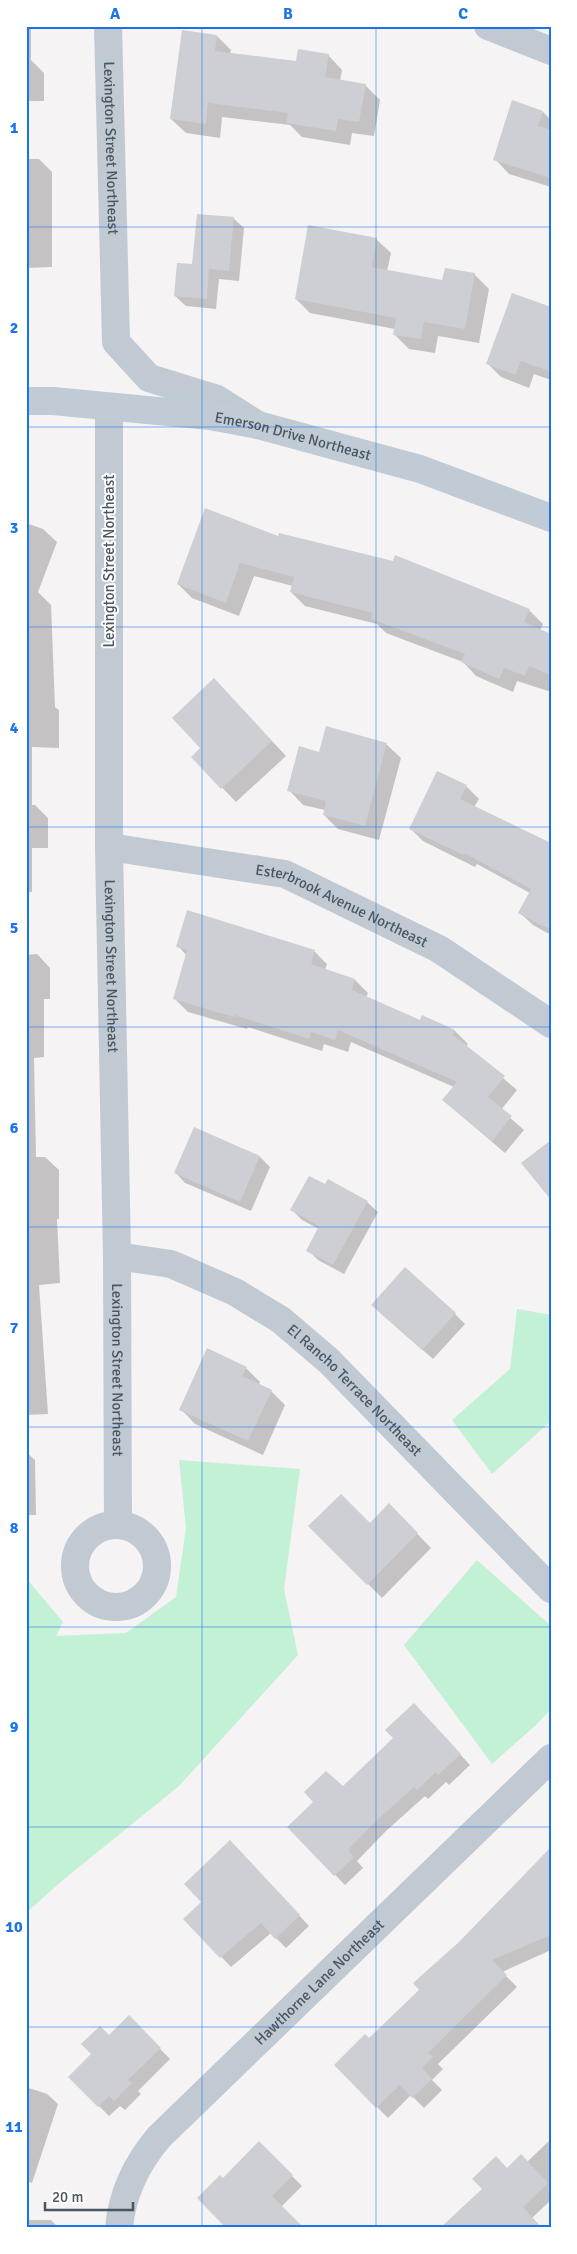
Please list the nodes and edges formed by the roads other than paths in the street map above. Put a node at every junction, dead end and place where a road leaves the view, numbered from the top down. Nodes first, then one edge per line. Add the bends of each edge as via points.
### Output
1 (108, 26) edge
2 (488, 26) edge
3 (551, 52) edge
4 (26, 401) edge
5 (108, 408) junction
6 (258, 425) junction
7 (551, 518) edge
8 (109, 847) junction
9 (551, 1024) edge
10 (118, 1256) junction
11 (118, 1524) dead end
12 (551, 1589) edge
13 (551, 1758) edge
14 (119, 2227) edge

1 - 6 street, Lexington Street Northeast via 116,342 149,378 217,399
2 - 3 street
4 - 5 street, Emerson Drive Northeast
5 - 6 street, Emerson Drive Northeast via 210,416
5 - 8 street, Lexington Street Northeast
6 - 7 street, Emerson Drive Northeast via 420,469
8 - 9 street, Esterbrook Avenue Northeast via 285,874 440,949
8 - 10 street, Lexington Street Northeast
10 - 11 street, Lexington Street Northeast
10 - 12 street, El Rancho Terrace Northeast via 171,1264 235,1292 281,1320 329,1361
13 - 14 street, Hawthorne Lane Northeast via 159,2137 138,2165 124,2196

